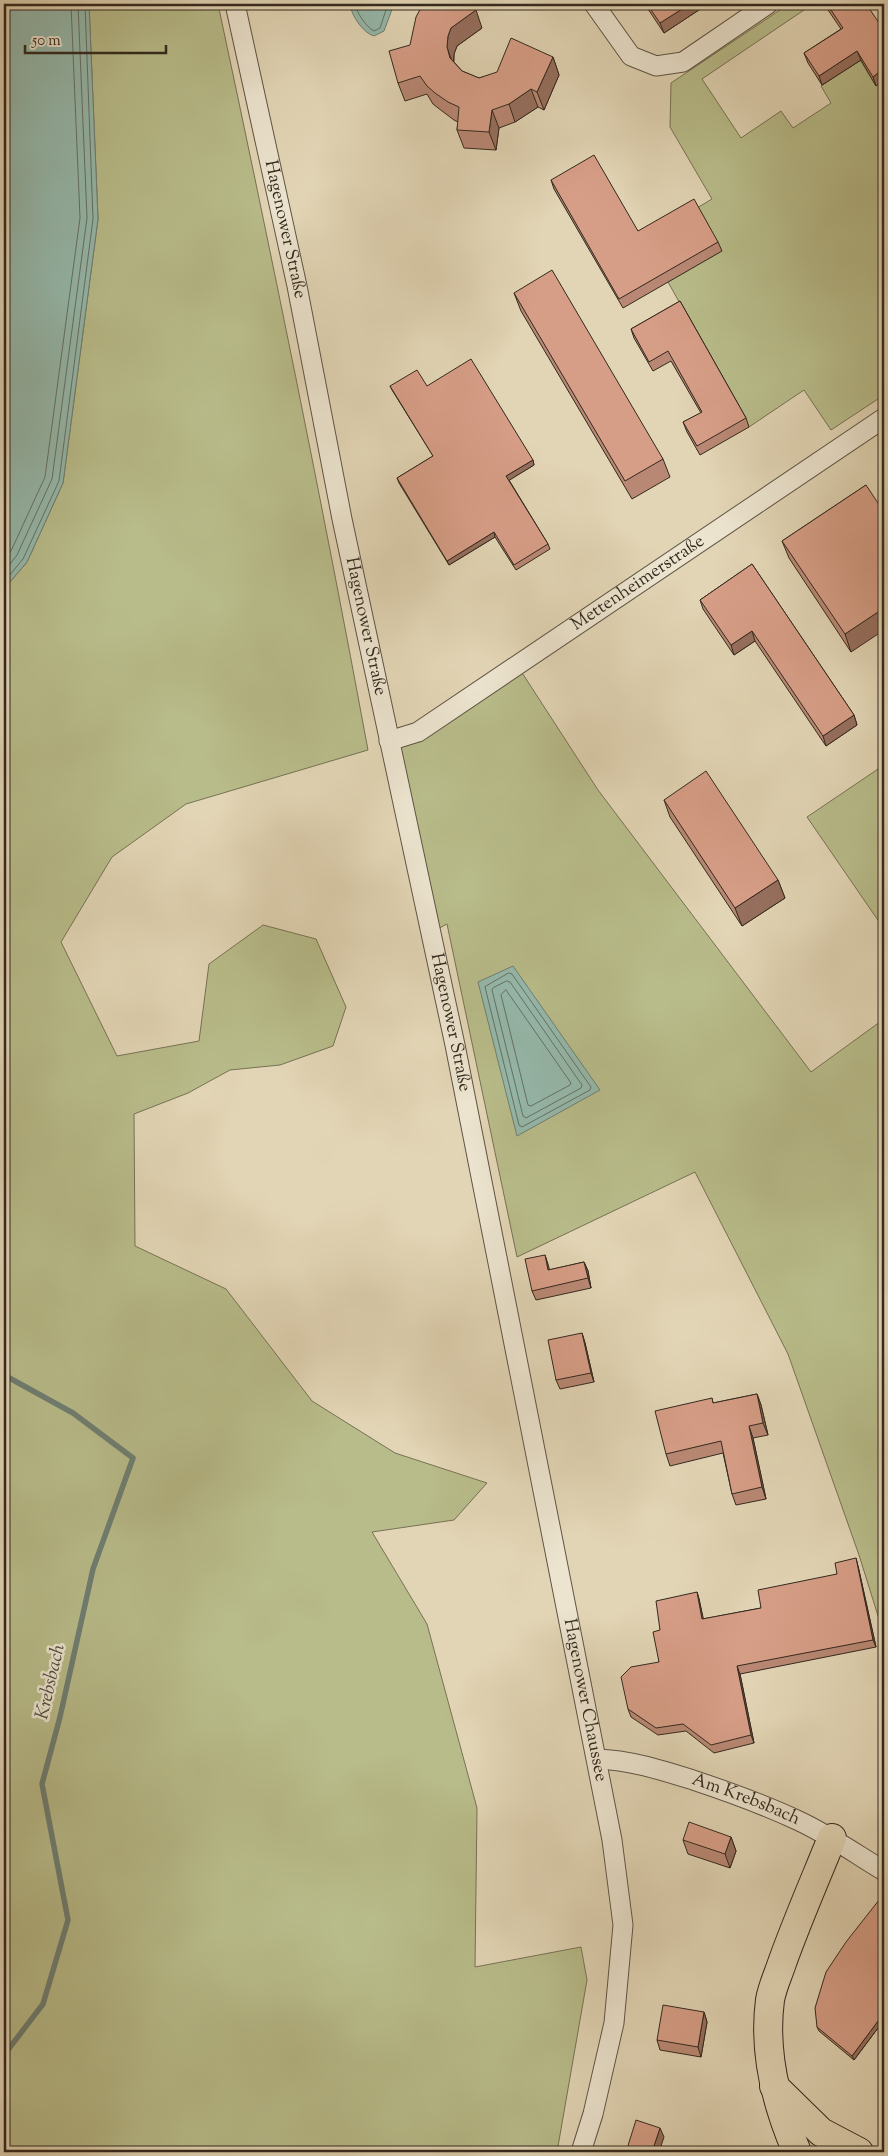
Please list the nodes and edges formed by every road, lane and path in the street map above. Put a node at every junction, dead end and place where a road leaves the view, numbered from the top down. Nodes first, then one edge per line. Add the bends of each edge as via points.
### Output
1 (235, 4) edge
2 (594, 4) edge
3 (768, 4) edge
4 (884, 418) edge
5 (389, 741) junction
6 (496, 1250) joint
7 (597, 1760) junction
8 (832, 1838) junction
9 (884, 1871) edge
10 (774, 2086) junction
11 (581, 2152) edge
12 (797, 2152) edge
13 (859, 2152) edge

1 - 5 street, Hagenower Straße via 298,286 342,519
2 - 3 street via 630,56 656,66 683,62
4 - 5 street, Mettenheimerstraße via 418,732
5 - 6 street, Hagenower Straße
6 - 7 street, Hagenower Chaussee
7 - 8 street, Am Krebsbach via 616,1760 659,1769 732,1793
7 - 11 street, Hagenower Chaussee via 623,1925 614,2023
8 - 9 street, Am Krebsbach
8 - 10 highway via 770,1998 768,2048
10 - 12 highway via 783,2120
10 - 13 highway via 821,2132

